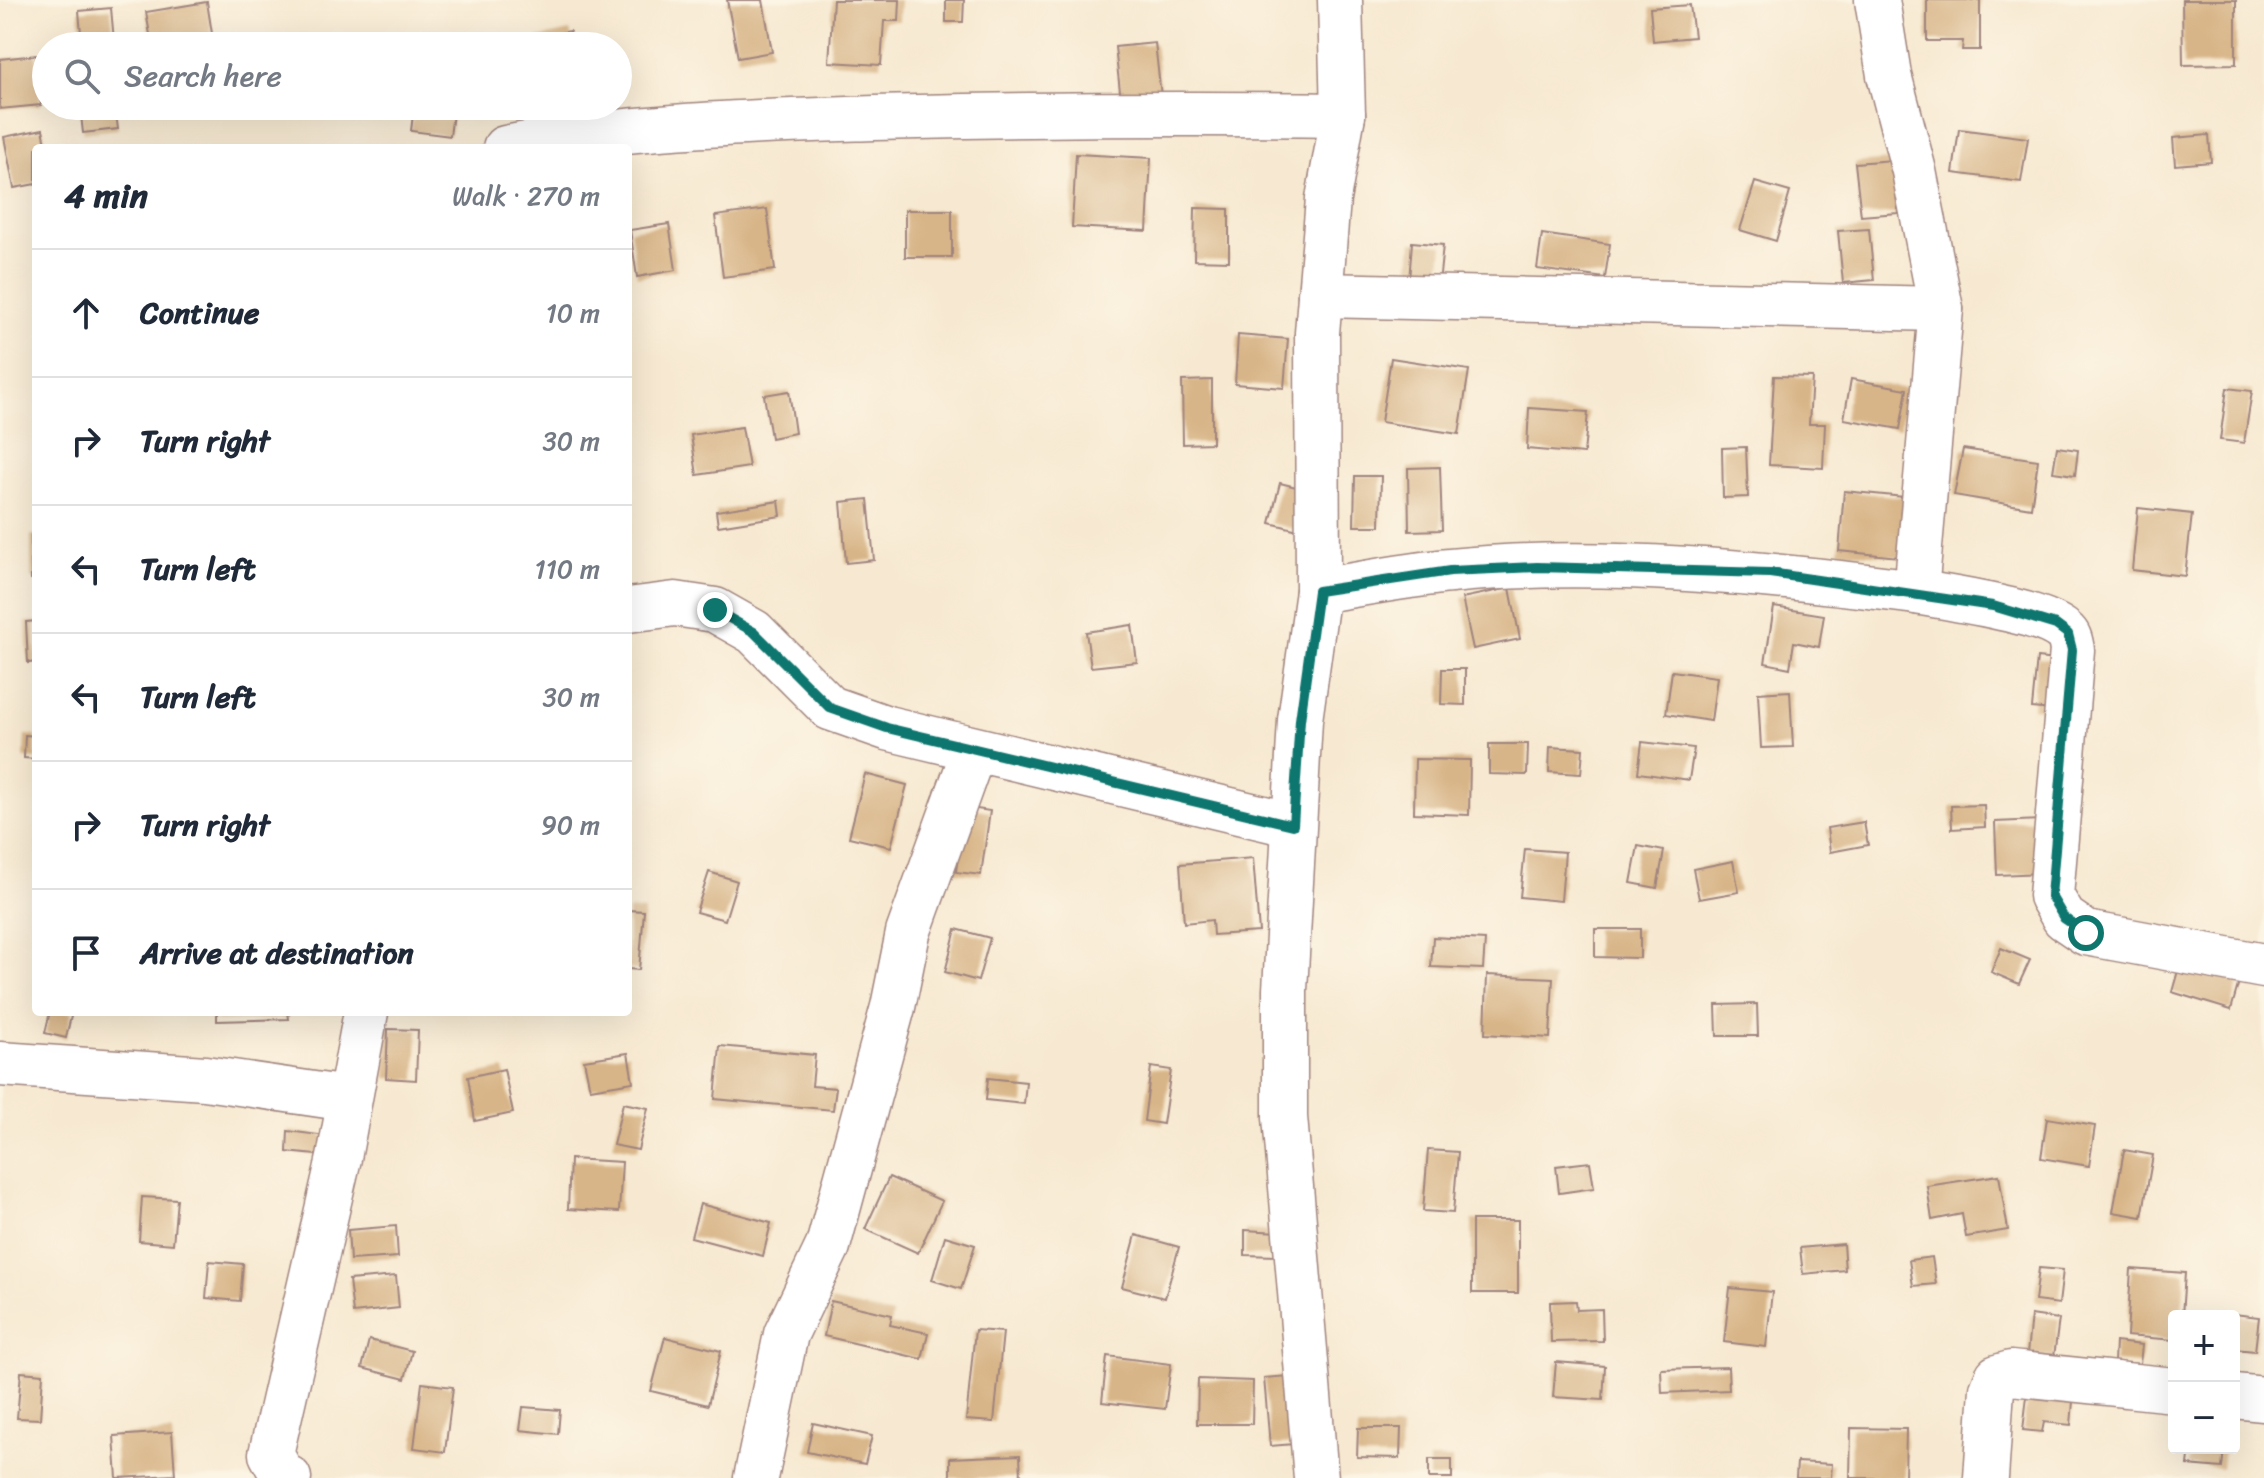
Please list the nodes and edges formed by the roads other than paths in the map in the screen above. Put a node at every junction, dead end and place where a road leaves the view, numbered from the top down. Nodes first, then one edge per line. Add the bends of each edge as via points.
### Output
1 (1340, 0) edge
2 (1877, 0) edge
3 (1343, 115) junction
4 (526, 144) edge
5 (1320, 295) junction
6 (1941, 309) junction
7 (1318, 591) junction
8 (1916, 592) junction
9 (632, 609) edge
10 (974, 750) junction
11 (1293, 825) junction
12 (2264, 966) edge
13 (365, 1016) edge
14 (0, 1064) edge
15 (348, 1099) junction
16 (2168, 1389) edge
17 (2240, 1397) edge
18 (2264, 1399) edge
19 (289, 1478) edge
20 (756, 1478) edge
21 (1316, 1478) edge
22 (1986, 1478) edge

1 - 3 street
2 - 6 street
3 - 4 street via 1015,114 742,122
3 - 5 street via 1328,199
5 - 6 street
5 - 7 street
6 - 8 street
7 - 8 street via 1450,571 1537,567 1770,573
7 - 11 street via 1300,720
8 - 12 street via 1993,606 2056,625 2068,634 2072,650 2051,896 2064,918 2086,933
9 - 10 street via 675,604 715,610 754,632 830,708
10 - 11 street
10 - 20 street via 908,933 879,1064 828,1246 786,1334
11 - 21 street via 1285,1117
13 - 15 street
14 - 15 street via 190,1076
15 - 19 street via 271,1454
16 - 22 street via 2011,1373 1997,1377
17 - 18 street

